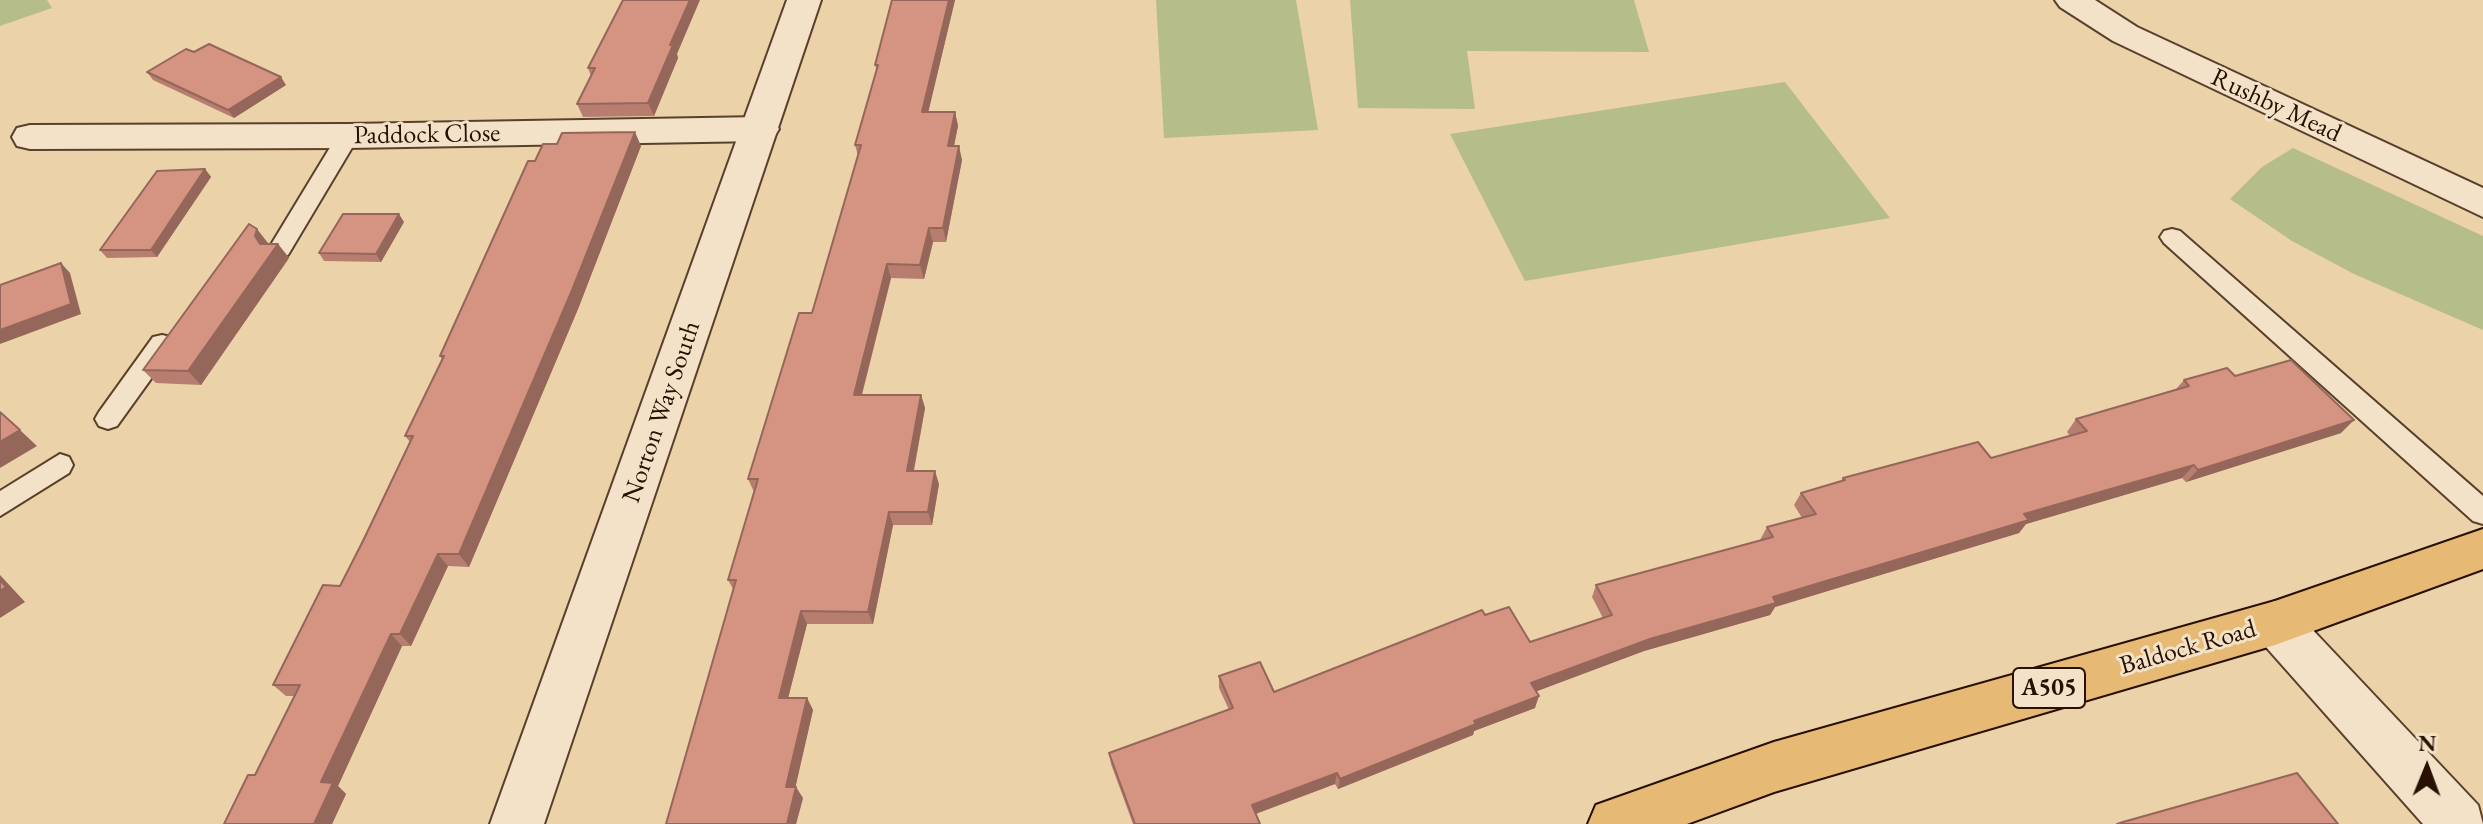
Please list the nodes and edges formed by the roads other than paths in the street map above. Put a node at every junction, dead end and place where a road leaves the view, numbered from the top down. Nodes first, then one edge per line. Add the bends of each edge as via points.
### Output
1 (804, 0) edge
2 (2072, 0) edge
3 (120, 101) dead end
4 (761, 129) junction
5 (93, 136) junction
6 (348, 136) junction
7 (30, 137) dead end
8 (2483, 204) edge
9 (2172, 237) dead end
10 (280, 249) dead end
11 (179, 321) edge
12 (108, 419) dead end
13 (60, 465) dead end
14 (0, 505) edge
15 (2483, 513) edge
16 (2483, 549) edge
17 (2275, 623) junction
18 (517, 824) edge
19 (1615, 824) edge
20 (2459, 824) edge

1 - 4 street, Norton Way South
2 - 8 street, Rushby Mead via 2125,34
3 - 5 street
4 - 6 street, Paddock Close
4 - 18 street, Norton Way South
5 - 6 street, Paddock Close
5 - 7 street, Paddock Close
6 - 10 lane
9 - 15 lane
11 - 12 lane
13 - 14 lane
16 - 17 main road, Baldock Road / A505
17 - 19 main road, Baldock Road / A505 via 1774,767
17 - 20 street

